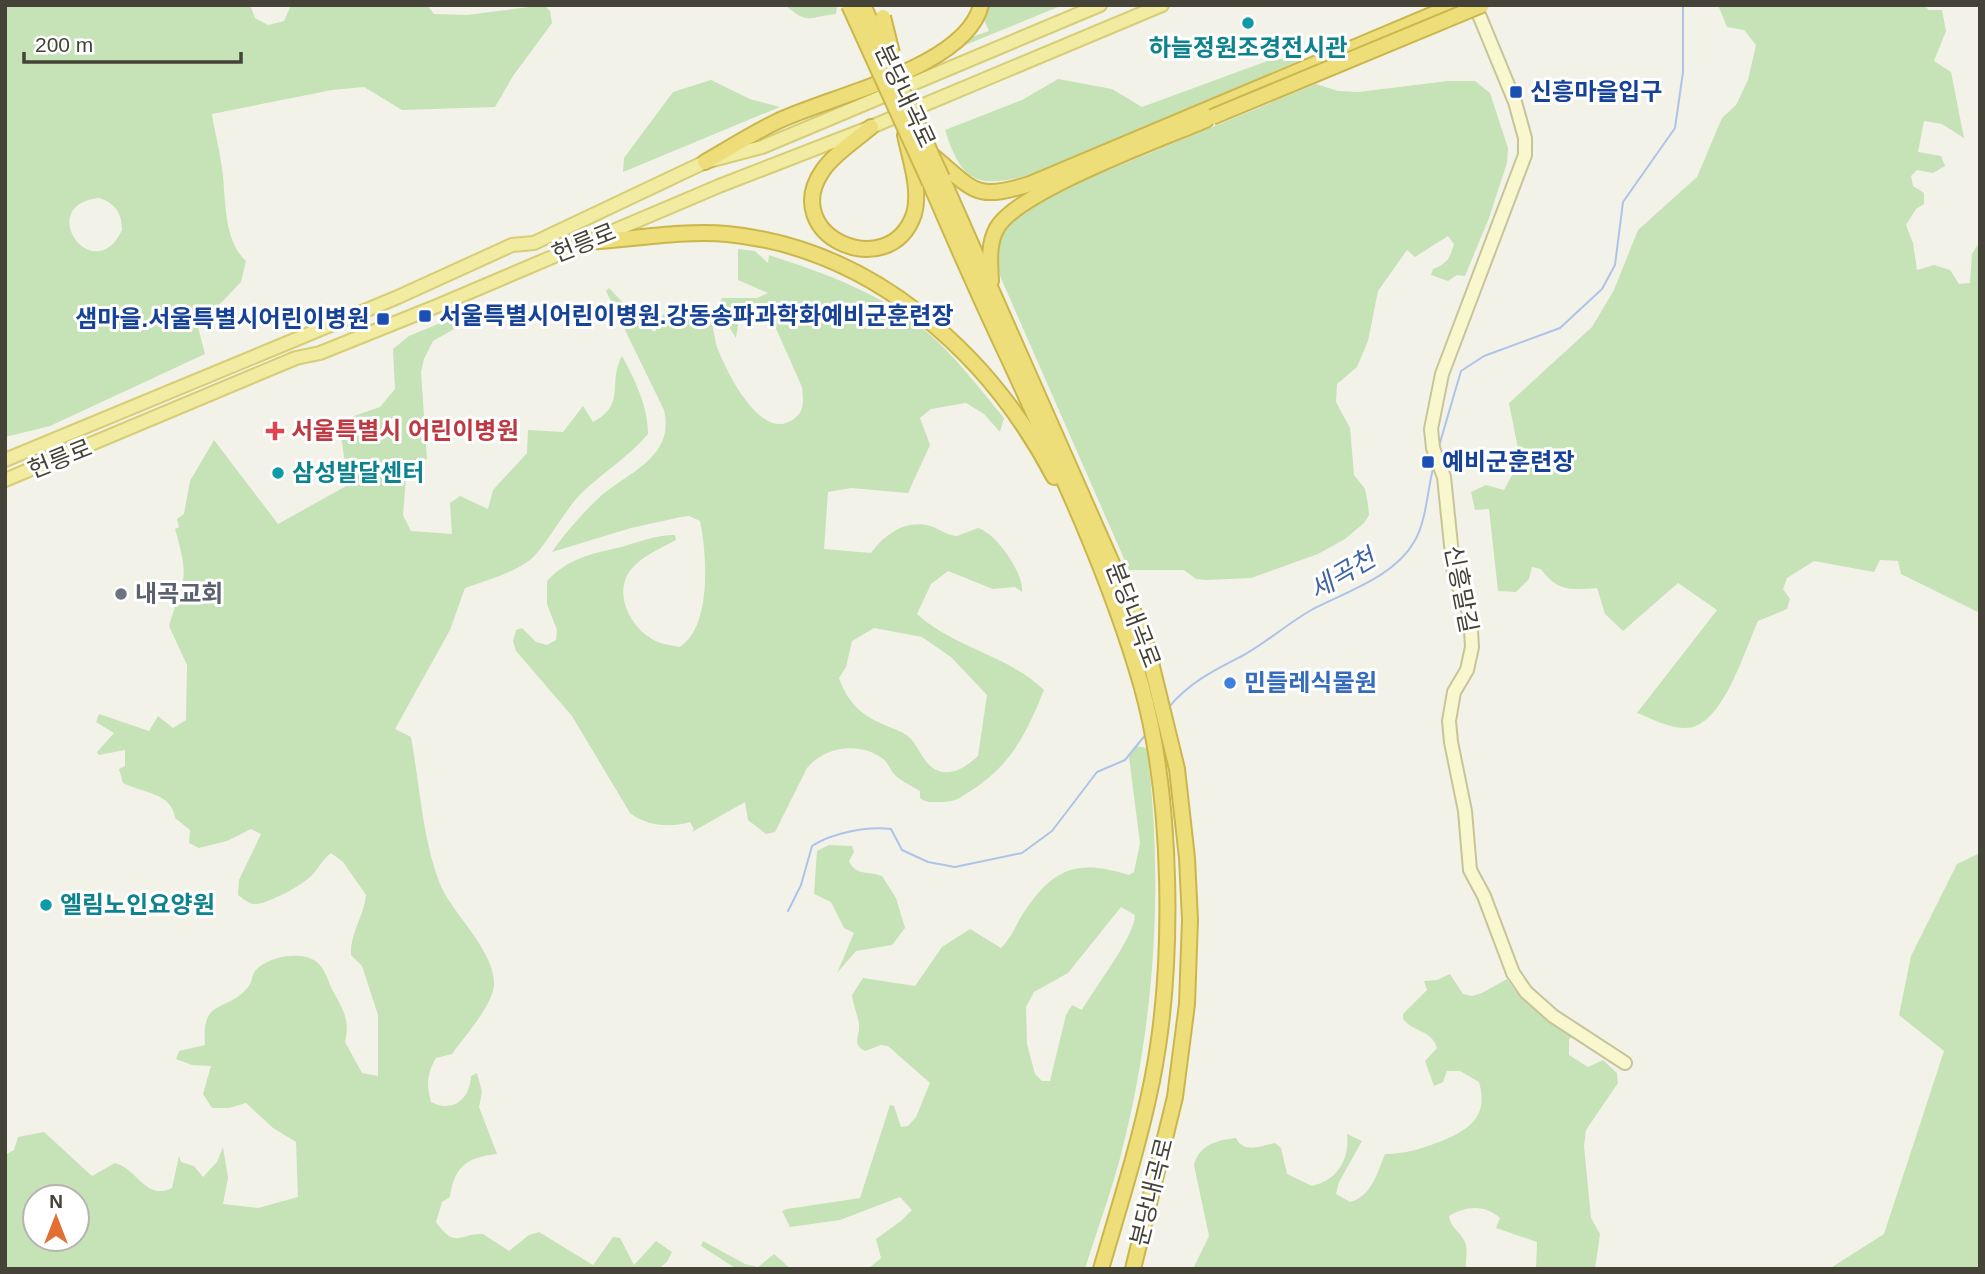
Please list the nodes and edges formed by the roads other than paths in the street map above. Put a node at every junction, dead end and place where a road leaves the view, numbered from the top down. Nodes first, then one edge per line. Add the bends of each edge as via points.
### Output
1 (849, 5) edge
2 (863, 5) edge
3 (882, 5) edge
4 (981, 5) edge
5 (1100, 5) edge
6 (1162, 5) edge
7 (1455, 5) edge
8 (1475, 5) edge
9 (1482, 5) edge
10 (902, 76) junction
11 (1210, 113) junction
12 (871, 127) junction
13 (904, 130) junction
14 (705, 162) junction
15 (942, 178) junction
16 (590, 242) junction
17 (992, 289) junction
18 (5, 460) edge
19 (5, 480) edge
20 (1093, 551) junction
21 (1625, 1063) dead end
22 (1101, 1269) edge
23 (1133, 1269) edge

1 - 13 highway, 분당내곡로, bridge
2 - 10 highway, 분당내곡로, bridge
3 - 10 highway, bridge
4 - 10 highway via 964,36
5 - 14 main road, 헌릉로 via 762,147
6 - 12 main road, 헌릉로
7 - 11 highway
8 - 21 street, 신흥말길 via 1521,120 1525,155 1442,374 1431,429 1444,477 1454,574 1469,615 1472,647 1467,670 1454,692 1449,721 1470,870 1513,973 1526,992 1553,1016
9 - 11 highway, bridge
10 - 14 highway via 776,122
10 - 15 highway, 분당내곡로, bridge
11 - 15 highway via 1000,193 973,190
11 - 17 highway via 1013,209 995,230
12 - 13 highway via 824,169 815,185 813,209 822,230 836,243 859,249 881,247 899,236 913,217 915,187
12 - 16 main road, 헌릉로
13 - 15 highway, 분당내곡로, bridge
14 - 18 main road, 헌릉로 via 534,243 512,245
15 - 17 highway, 분당내곡로
15 - 20 highway, 분당내곡로
16 - 19 main road, 헌릉로
16 - 20 highway via 727,234 795,248 851,269 896,296 948,336 1015,410
17 - 23 highway, 분당내곡로 via 1145,638 1177,769 1190,920 1187,1004 1175,1097
20 - 22 highway, 분당내곡로 via 1141,685 1166,859 1162,1007 1152,1080

